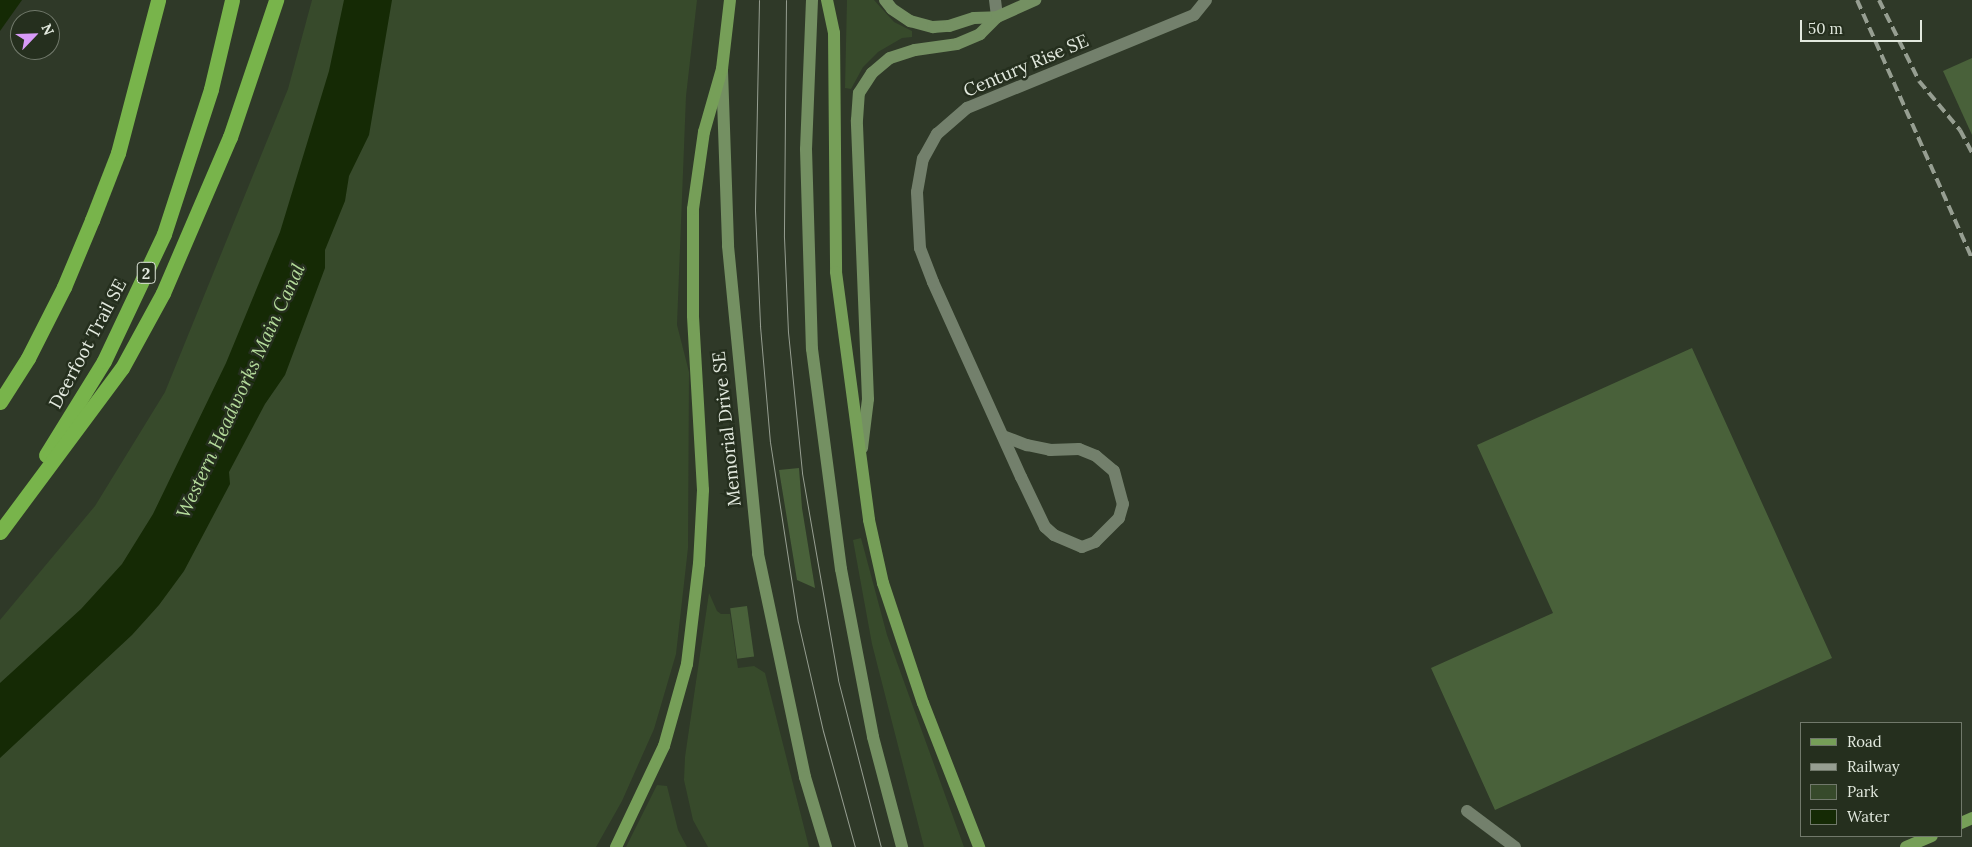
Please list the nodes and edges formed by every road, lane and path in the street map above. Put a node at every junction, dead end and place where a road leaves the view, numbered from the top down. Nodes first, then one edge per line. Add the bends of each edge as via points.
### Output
1 (158, 0) edge
2 (232, 0) edge
3 (276, 0) edge
4 (730, 0) edge
5 (812, 0) edge
6 (827, 0) edge
7 (885, 0) edge
8 (995, 0) edge
9 (1035, 0) edge
10 (1206, 0) edge
11 (997, 17) junction
12 (722, 68) junction
13 (0, 402) edge
14 (1004, 436) junction
15 (860, 463) junction
16 (0, 519) edge
17 (0, 532) edge
18 (1467, 811) dead end
19 (1930, 837) edge
20 (616, 847) edge
21 (826, 847) edge
22 (902, 847) edge
23 (979, 847) edge
24 (1515, 847) edge
25 (1906, 847) edge

1 - 13 highway via 118,152 92,220 55,305 28,358
2 - 16 highway, Deerfoot Trail SE / 2 via 211,89 181,186 139,289 84,397
3 - 17 highway via 230,137 163,293 122,368
4 - 12 main road, Memorial Drive SE
5 - 22 main road via 806,158 812,349 841,569 874,737
6 - 15 main road via 834,33 836,272
7 - 11 main road via 910,21 933,27 974,18
8 - 11 street
9 - 11 main road
10 - 14 street, Century Rise SE via 1194,15 967,108 937,134 924,159 917,192 920,248
11 - 15 main road via 980,34 957,44 914,50 890,58 872,73 859,94 856,120 868,398
12 - 20 main road via 704,132 693,209 693,315 703,490 699,564 687,664 664,746
12 - 21 main road, Memorial Drive SE via 728,246 758,554 805,777
14 - 14 street, Century Rise SE via 1046,527 1054,535 1082,547 1095,542 1119,518 1122,504 1114,470 1096,456 1079,449 1027,445
15 - 23 main road via 883,583 942,757
18 - 24 street
19 - 25 main road

